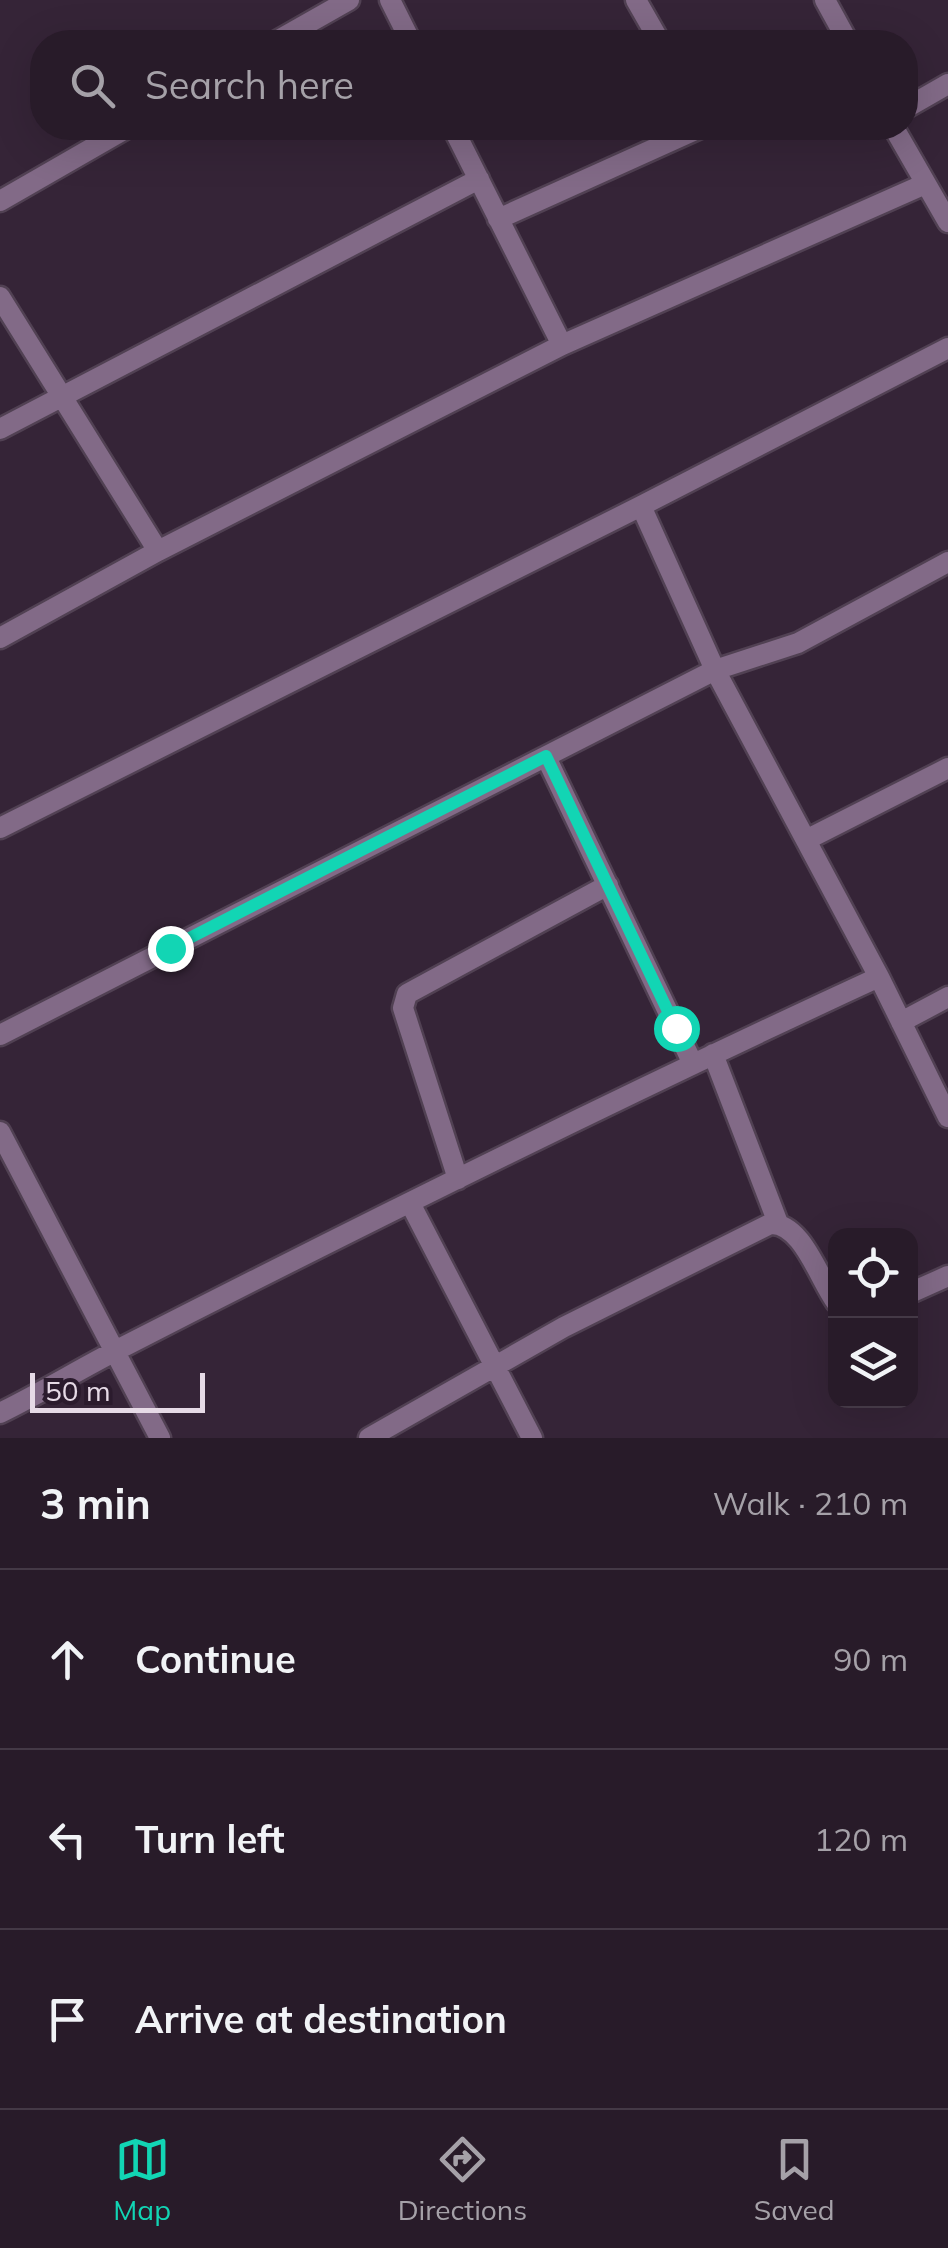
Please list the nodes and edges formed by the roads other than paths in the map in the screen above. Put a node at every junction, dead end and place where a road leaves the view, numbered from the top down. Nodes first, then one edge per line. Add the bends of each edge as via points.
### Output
1 (349, 0) edge
2 (390, 0) edge
3 (636, 0) edge
4 (825, 0) edge
5 (296, 30) edge
6 (405, 30) edge
7 (653, 30) edge
8 (841, 30) edge
9 (948, 84) edge
10 (918, 101) edge
11 (106, 140) edge
12 (459, 140) edge
13 (673, 140) edge
14 (901, 140) edge
15 (478, 180) junction
16 (925, 184) junction
17 (0, 201) edge
18 (498, 219) junction
19 (948, 222) edge
20 (0, 298) edge
21 (562, 345) junction
22 (948, 348) edge
23 (60, 397) junction
24 (0, 430) edge
25 (641, 506) junction
26 (158, 551) junction
27 (948, 562) edge
28 (0, 638) edge
29 (715, 670) junction
30 (546, 756) junction
31 (948, 768) edge
32 (0, 828) edge
33 (806, 840) junction
34 (608, 885) junction
35 (878, 977) junction
36 (948, 996) edge
37 (901, 1022) junction
38 (0, 1035) edge
39 (713, 1054) junction
40 (693, 1064) junction
41 (948, 1117) edge
42 (0, 1132) edge
43 (458, 1180) junction
44 (410, 1203) junction
45 (778, 1224) junction
46 (948, 1276) edge
47 (828, 1288) edge
48 (918, 1289) edge
49 (116, 1350) junction
50 (497, 1368) junction
51 (0, 1414) edge
52 (160, 1438) edge
53 (368, 1438) edge
54 (532, 1438) edge

1 - 5 street
2 - 6 street
3 - 7 street
4 - 8 street
9 - 10 street
11 - 17 street
12 - 15 street
13 - 18 street
14 - 16 street
15 - 18 street
15 - 23 street
16 - 19 street
16 - 21 street
18 - 21 street
20 - 23 street
21 - 26 street
22 - 25 street
23 - 24 street
23 - 26 street
25 - 29 street
25 - 32 street
26 - 28 street
27 - 29 street via 798,642
29 - 30 street
29 - 33 street
30 - 34 street
30 - 38 street
31 - 33 street
33 - 35 street
34 - 40 street
34 - 43 street via 406,994 403,1008
35 - 37 street
35 - 39 street
36 - 37 street
37 - 41 street
39 - 40 street
39 - 45 street
40 - 43 street
42 - 49 street
43 - 44 street
44 - 49 street
44 - 50 street
45 - 47 street via 796,1234
45 - 50 street via 740,1236
46 - 48 street
49 - 51 street
49 - 52 street
50 - 53 street
50 - 54 street

